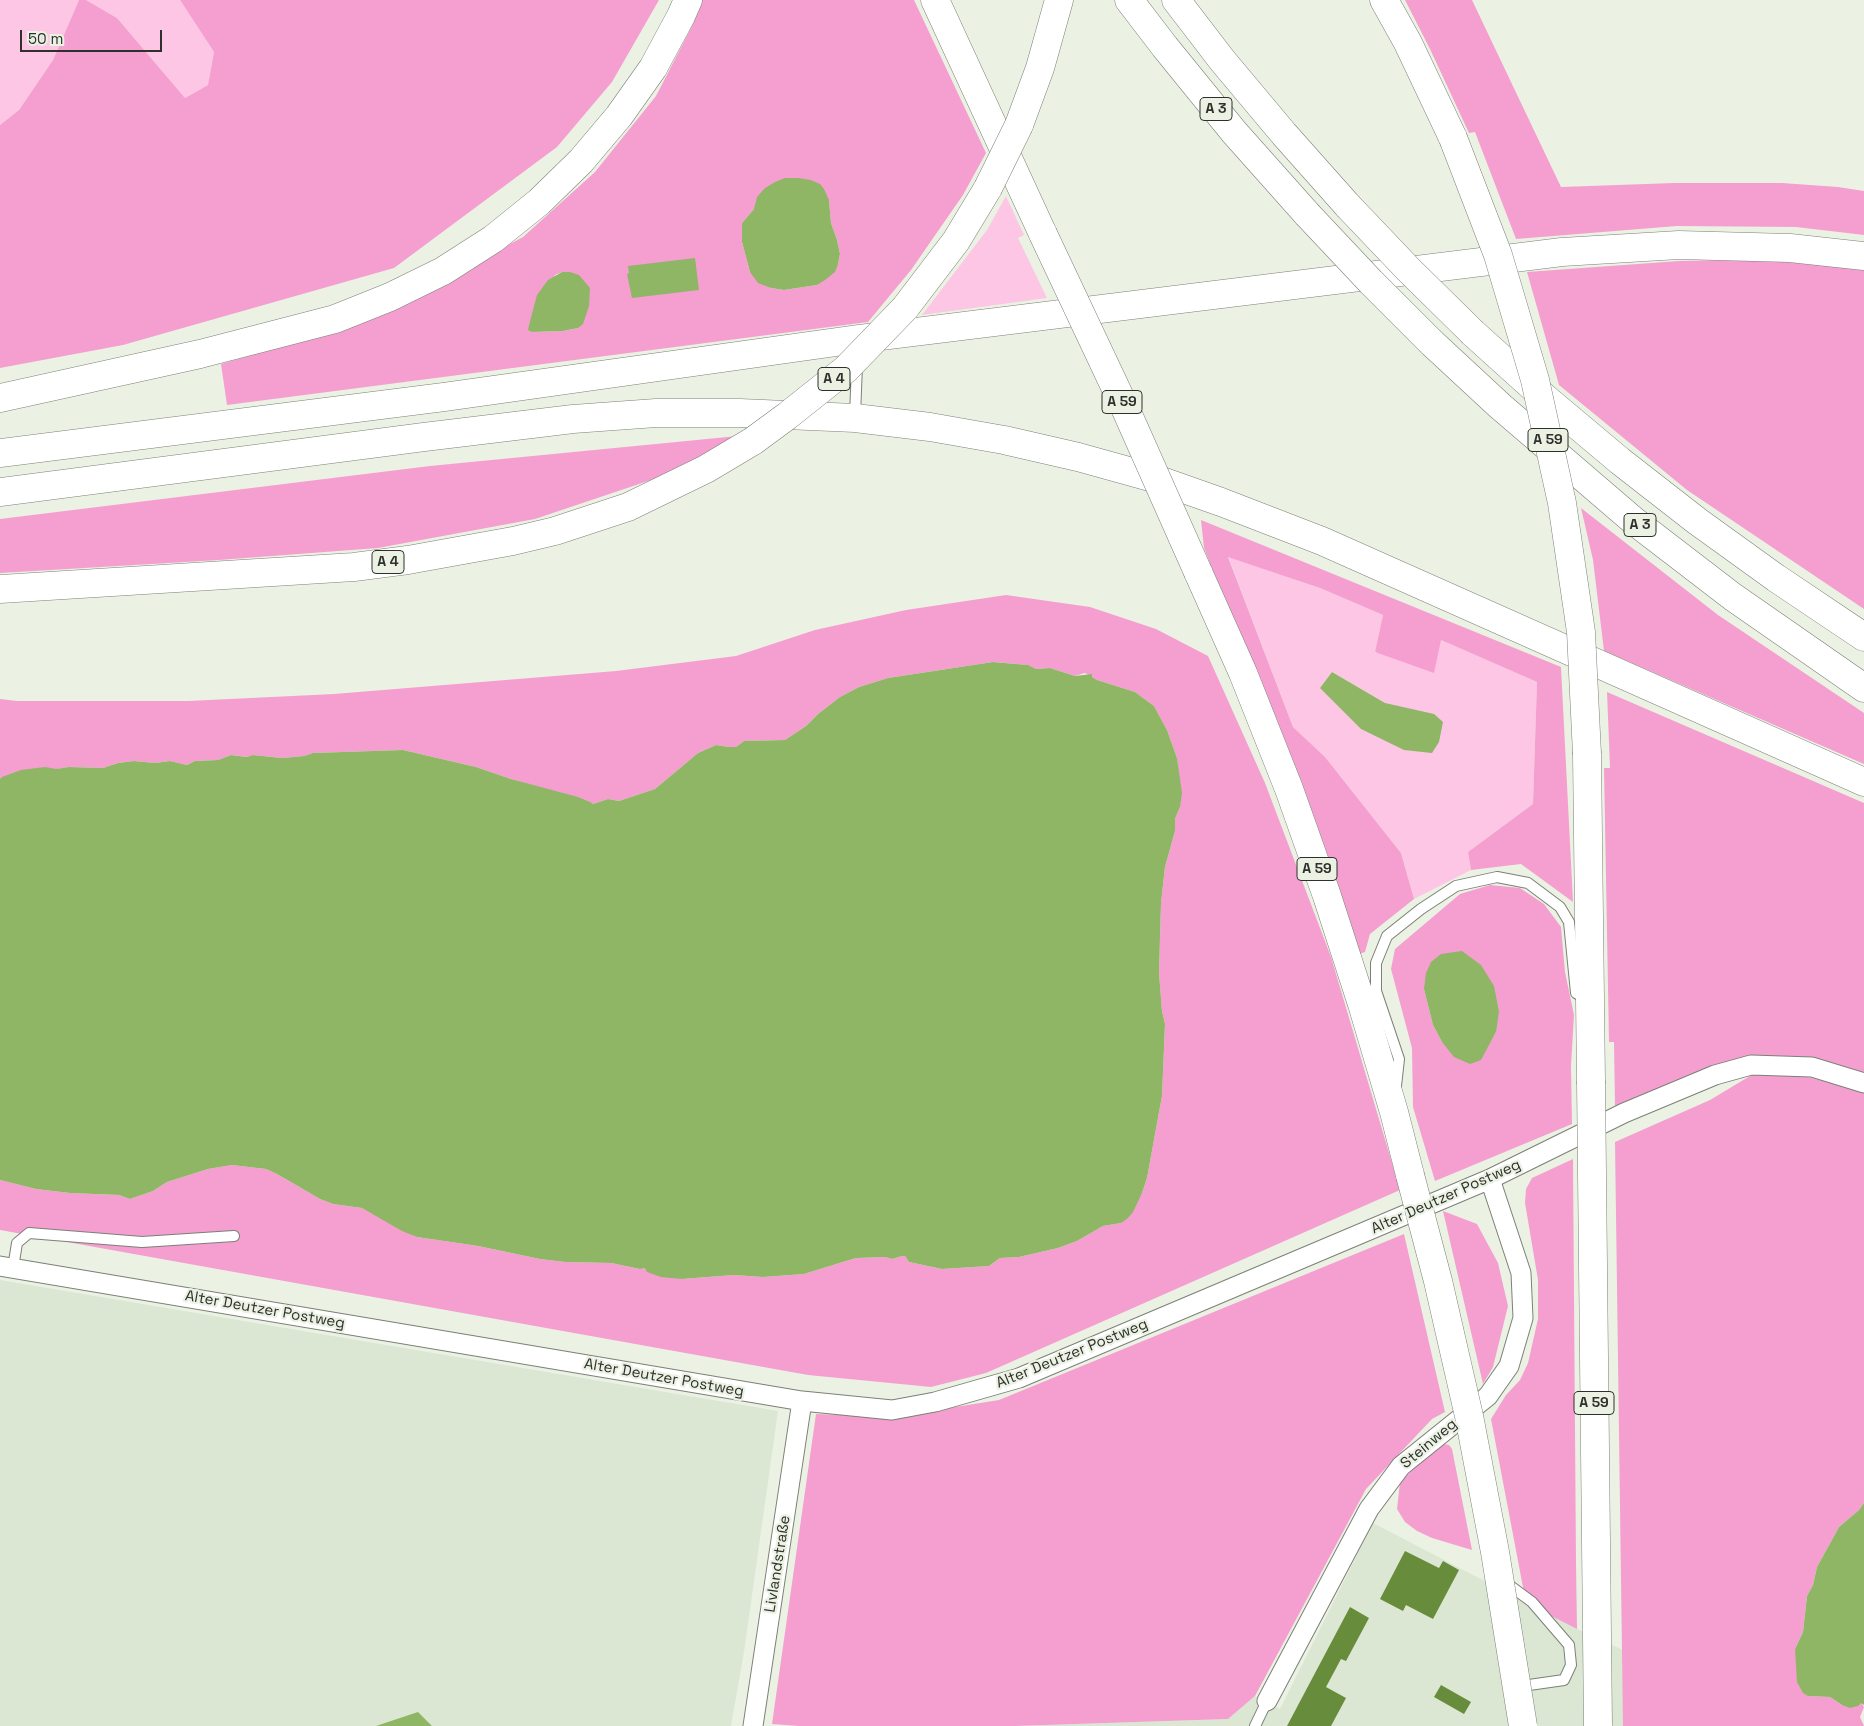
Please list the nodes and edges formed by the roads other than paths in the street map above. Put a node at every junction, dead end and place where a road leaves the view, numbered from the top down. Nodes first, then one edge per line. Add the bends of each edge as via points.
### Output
1 (688, 0) edge
2 (934, 0) edge
3 (1059, 0) edge
4 (1129, 0) edge
5 (1176, 0) edge
6 (1384, 0) edge
7 (1864, 256) edge
8 (858, 340) junction
9 (0, 398) edge
10 (855, 418) junction
11 (0, 453) edge
12 (0, 492) edge
13 (0, 589) edge
14 (1864, 637) edge
15 (1864, 688) edge
16 (1864, 782) edge
17 (1589, 1001) junction
18 (1864, 1083) edge
19 (1394, 1112) junction
20 (1490, 1179) junction
21 (234, 1236) dead end
22 (6, 1267) edge
23 (802, 1401) junction
24 (1488, 1569) dead end
25 (1267, 1701) joint
26 (1517, 1722) edge
27 (753, 1726) edge
28 (1256, 1726) edge
29 (1598, 1726) edge

1 - 9 highway via 653,68 581,161 539,202 500,233 443,270 390,297 335,319 200,354
2 - 19 highway, A 59, bridge via 1126,410 1243,673 1289,789 1336,923
3 - 13 highway, A 4, bridge via 1040,68 1019,125 988,188 956,241 905,308 846,369 788,416 706,469 628,507 554,531 408,560 354,567
4 - 15 highway, A 3, bridge via 1234,132 1307,214 1371,282 1507,413 1634,521 1733,597
5 - 14 highway, A 3, bridge via 1222,60 1348,206 1473,333 1605,448 1697,521
6 - 17 highway, A 59, bridge via 1453,138 1498,255 1535,380 1560,493 1581,632 1587,754
7 - 8 highway via 1790,248 1679,245 1562,252
8 - 10 lane
8 - 11 highway
10 - 12 highway via 656,413 574,419
10 - 16 highway via 1004,440 1078,457 1221,502 1322,542
17 - 19 lane via 1576,992 1569,922 1560,906 1528,882 1497,877 1456,886 1387,936 1376,963 1376,991 1399,1059
17 - 29 highway, A 59, bridge
18 - 20 street, Alter Deutzer Postweg via 1812,1067 1751,1065 1715,1075 1624,1113
19 - 26 highway, A 59, bridge via 1469,1416 1496,1552
20 - 23 street, Alter Deutzer Postweg via 1019,1378 935,1402 892,1410
20 - 25 street, Steinweg via 1521,1273 1524,1318 1509,1366 1488,1396 1401,1466 1369,1509
21 - 22 lane via 142,1242 29,1233 18,1244
22 - 23 street, Alter Deutzer Postweg
23 - 27 street, Livlandstraße
24 - 26 lane via 1532,1602 1568,1645 1571,1665 1564,1680 1529,1684 1512,1700
25 - 28 lane

